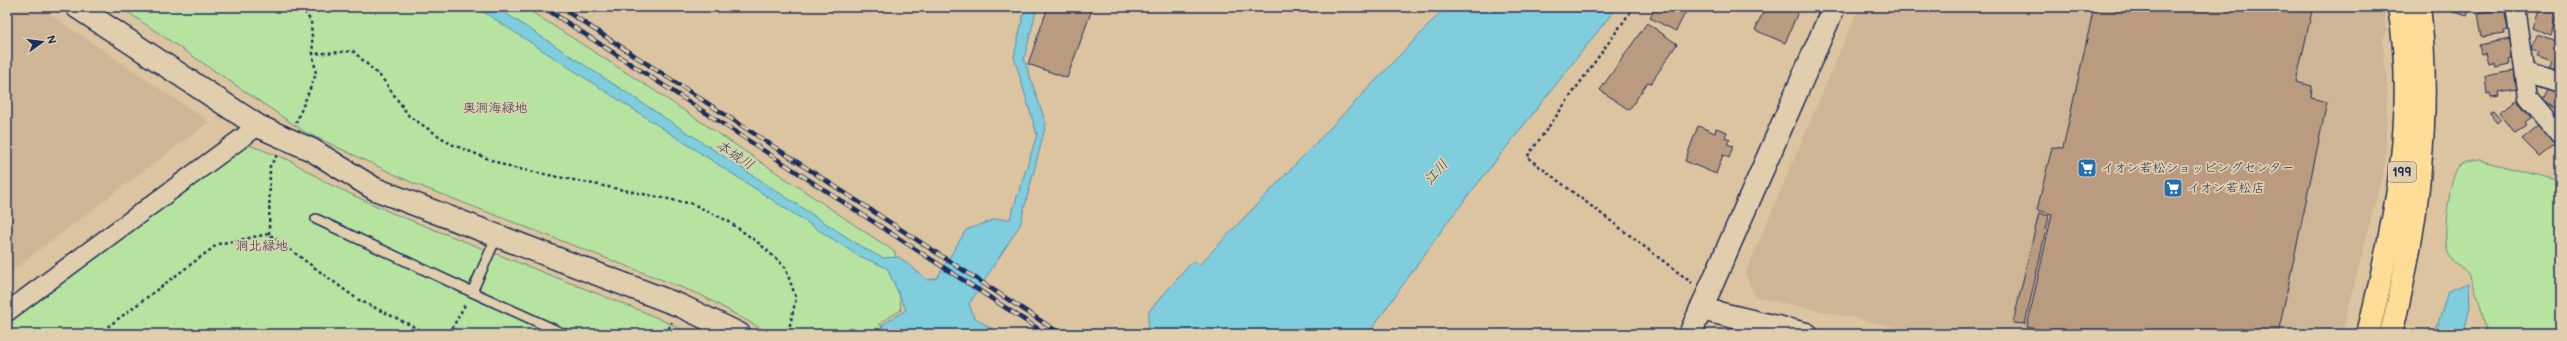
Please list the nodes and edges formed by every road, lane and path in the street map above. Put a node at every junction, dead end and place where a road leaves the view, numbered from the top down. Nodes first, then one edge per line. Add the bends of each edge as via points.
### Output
1 (77, 7) edge
2 (301, 7) edge
3 (1634, 7) edge
4 (1834, 7) edge
5 (2399, 7) edge
6 (2419, 7) edge
7 (2515, 7) edge
8 (2525, 72) junction
9 (2560, 84) edge
10 (258, 126) junction
11 (2560, 135) edge
12 (316, 219) dead end
13 (497, 236) junction
14 (1697, 286) dead end
15 (472, 292) junction
16 (1701, 309) junction
17 (7, 312) edge
18 (98, 334) edge
19 (429, 334) edge
20 (449, 334) edge
21 (564, 334) edge
22 (739, 334) edge
23 (788, 334) edge
24 (1690, 334) edge
25 (1806, 334) edge
26 (2368, 334) edge
27 (2391, 334) edge

1 - 10 street
2 - 23 path via 311,21 313,54 353,51 382,78 409,116 451,144 509,167 693,204 728,221 760,244 785,267 796,298
3 - 14 path via 1527,157
4 - 16 street
5 - 26 highway, 199 via 2407,90 2402,169 2385,263
6 - 27 highway, 199 via 2423,93 2419,176 2407,270
7 - 8 street
8 - 9 street
8 - 11 street via 2528,97
10 - 13 street via 312,150 375,190
10 - 17 street
12 - 15 lane
13 - 15 lane
13 - 22 street via 680,306
15 - 20 path
15 - 21 lane
16 - 24 street
16 - 25 street
18 - 19 path via 218,244 269,234 357,299

